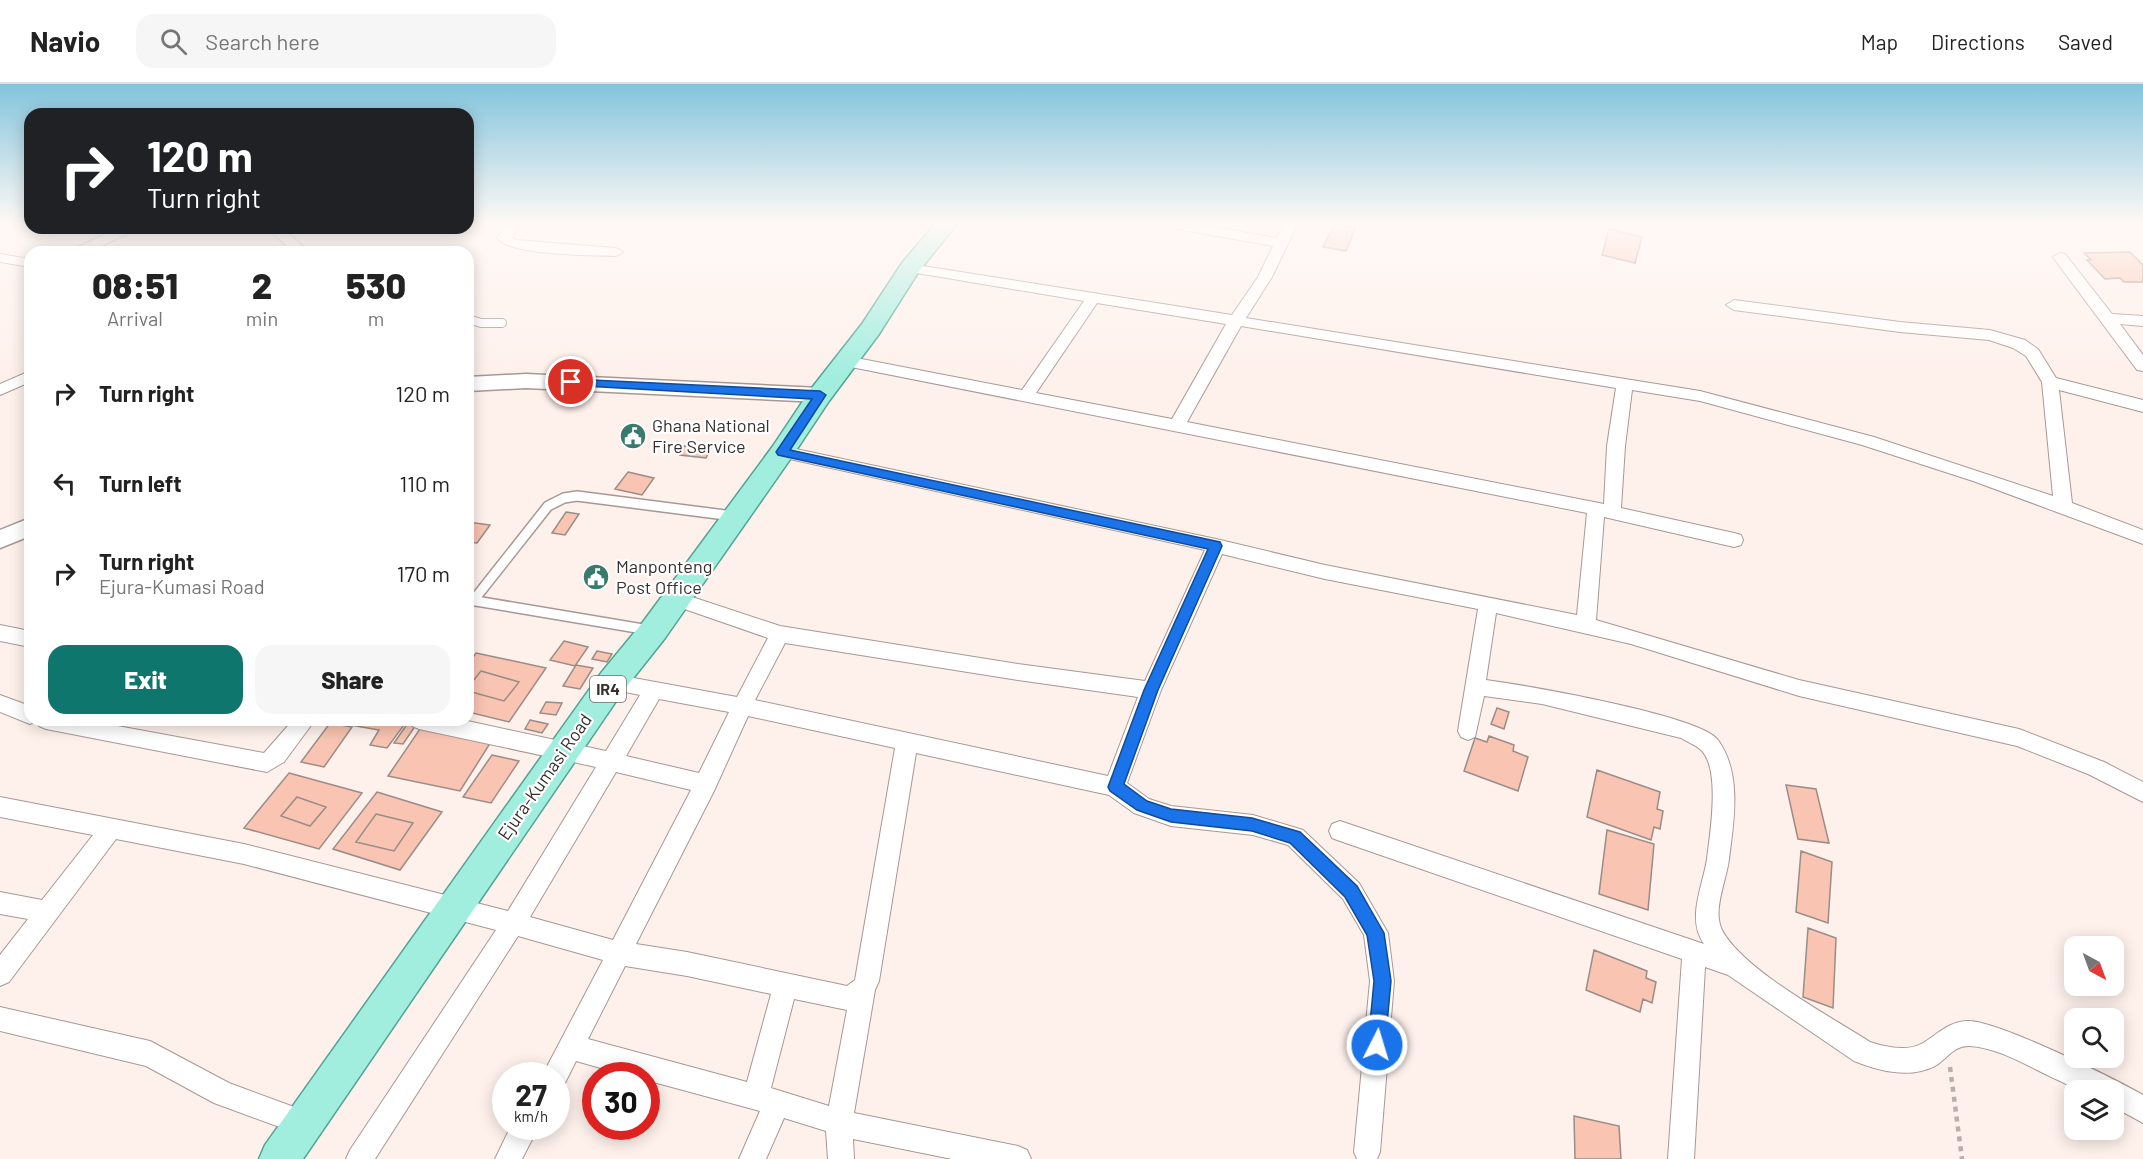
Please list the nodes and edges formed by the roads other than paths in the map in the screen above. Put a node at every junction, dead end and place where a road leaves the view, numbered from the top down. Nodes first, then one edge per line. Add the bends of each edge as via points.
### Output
1 (905, 275) edge
2 (955, 275) edge
3 (1266, 275) edge
4 (2074, 275) edge
5 (1094, 297) junction
6 (1734, 305) dead end
7 (1237, 319) junction
8 (2107, 319) junction
9 (474, 321) edge
10 (2143, 321) edge
11 (502, 323) dead end
12 (846, 361) junction
13 (2143, 366) edge
14 (24, 379) edge
15 (2050, 382) junction
16 (474, 384) edge
17 (1625, 384) junction
18 (0, 390) edge
19 (820, 395) junction
20 (1025, 397) junction
21 (2143, 406) edge
22 (1177, 425) junction
23 (782, 452) junction
24 (2063, 507) junction
25 (1604, 510) junction
26 (736, 516) junction
27 (24, 529) edge
28 (2143, 537) edge
29 (0, 540) edge
30 (1734, 540) dead end
31 (1216, 546) junction
32 (474, 596) edge
33 (677, 599) junction
34 (474, 600) edge
35 (1488, 605) junction
36 (1586, 625) junction
37 (654, 630) junction
38 (0, 633) edge
39 (780, 634) junction
40 (24, 638) edge
41 (612, 682) junction
42 (1475, 687) junction
43 (654, 690) junction
44 (1151, 690) junction
45 (1, 705) edge
46 (742, 706) junction
47 (24, 713) edge
48 (74, 726) edge
49 (300, 726) edge
50 (452, 726) edge
51 (1468, 731) dead end
52 (907, 742) junction
53 (563, 752) junction
54 (610, 762) junction
55 (706, 784) junction
56 (1115, 787) junction
57 (2143, 793) edge
58 (0, 807) edge
59 (111, 829) junction
60 (1340, 831) dead end
61 (0, 903) edge
62 (453, 907) junction
63 (48, 912) junction
64 (513, 924) junction
65 (1694, 952) junction
66 (618, 953) junction
67 (1735, 966) junction
68 (0, 974) edge
69 (785, 987) junction
70 (863, 990) junction
71 (0, 1019) edge
72 (571, 1047) junction
73 (563, 1062) edge
74 (2087, 1080) edge
75 (2124, 1099) edge
76 (766, 1100) junction
77 (2143, 1110) edge
78 (304, 1123) junction
79 (839, 1123) junction
80 (521, 1140) edge
81 (1367, 1152) dead end
82 (514, 1158) edge
83 (279, 1159) edge
84 (359, 1159) edge
85 (752, 1159) edge
86 (842, 1159) edge
87 (1018, 1159) edge
88 (1681, 1159) edge

1 - 12 main road, Ejura-Kumasi Road / IR4
2 - 5 street
3 - 7 street
4 - 8 street
5 - 7 street
5 - 20 street
6 - 15 street via 2005,339 2032,353
7 - 17 street
7 - 22 street
8 - 10 street
8 - 13 street
9 - 11 lane
12 - 19 main road, Ejura-Kumasi Road / IR4
12 - 20 street
14 - 18 street
15 - 21 street
15 - 24 street
16 - 19 street via 526,381
17 - 24 street via 1780,415
17 - 25 street
19 - 23 main road, Ejura-Kumasi Road / IR4
20 - 22 street
22 - 25 street
23 - 26 main road, Ejura-Kumasi Road / IR4
23 - 31 street
24 - 28 street
25 - 30 street
25 - 36 street
26 - 32 lane via 577,496 564,498 548,506
26 - 33 main road, Ejura-Kumasi Road / IR4
27 - 29 street
31 - 35 street
31 - 44 street
33 - 37 main road, Ejura-Kumasi Road / IR4
33 - 39 street
34 - 37 lane
35 - 36 street
35 - 42 street
36 - 57 street via 1799,688 2019,738 2096,768
37 - 41 main road, Ejura-Kumasi Road / IR4
38 - 40 street
39 - 44 street
39 - 46 street
41 - 43 street
41 - 53 main road, Ejura-Kumasi Road / IR4
42 - 51 street
42 - 67 street via 1542,696 1686,731 1709,744 1724,782 1718,858 1707,912 1710,933
43 - 46 street
43 - 54 street
44 - 56 street
45 - 47 street
46 - 52 street
46 - 55 street
48 - 49 street via 267,763
50 - 53 street
52 - 56 street
52 - 70 street
53 - 54 street
53 - 62 main road, Ejura-Kumasi Road / IR4
54 - 55 street
54 - 64 street
55 - 66 street
56 - 81 street via 1142,806 1171,816 1252,825 1295,837 1351,891 1376,933 1383,981
58 - 59 street
59 - 62 street via 244,854
59 - 63 street
60 - 65 street
61 - 63 street
62 - 64 street
62 - 78 main road, Ejura-Kumasi Road / IR4
63 - 68 street
64 - 66 street
64 - 84 street
65 - 67 street
65 - 88 street
66 - 69 street
66 - 72 street
67 - 74 street via 1863,1052 1884,1059 1927,1056 1947,1039 1968,1033 1995,1039
69 - 70 street via 850,999
69 - 76 street
70 - 79 street
71 - 78 street via 150,1054 223,1094
72 - 73 street
72 - 76 street
75 - 77 street
76 - 79 street
76 - 85 street
78 - 83 main road, Ejura-Kumasi Road / IR4
79 - 86 street
79 - 87 street
80 - 82 street

